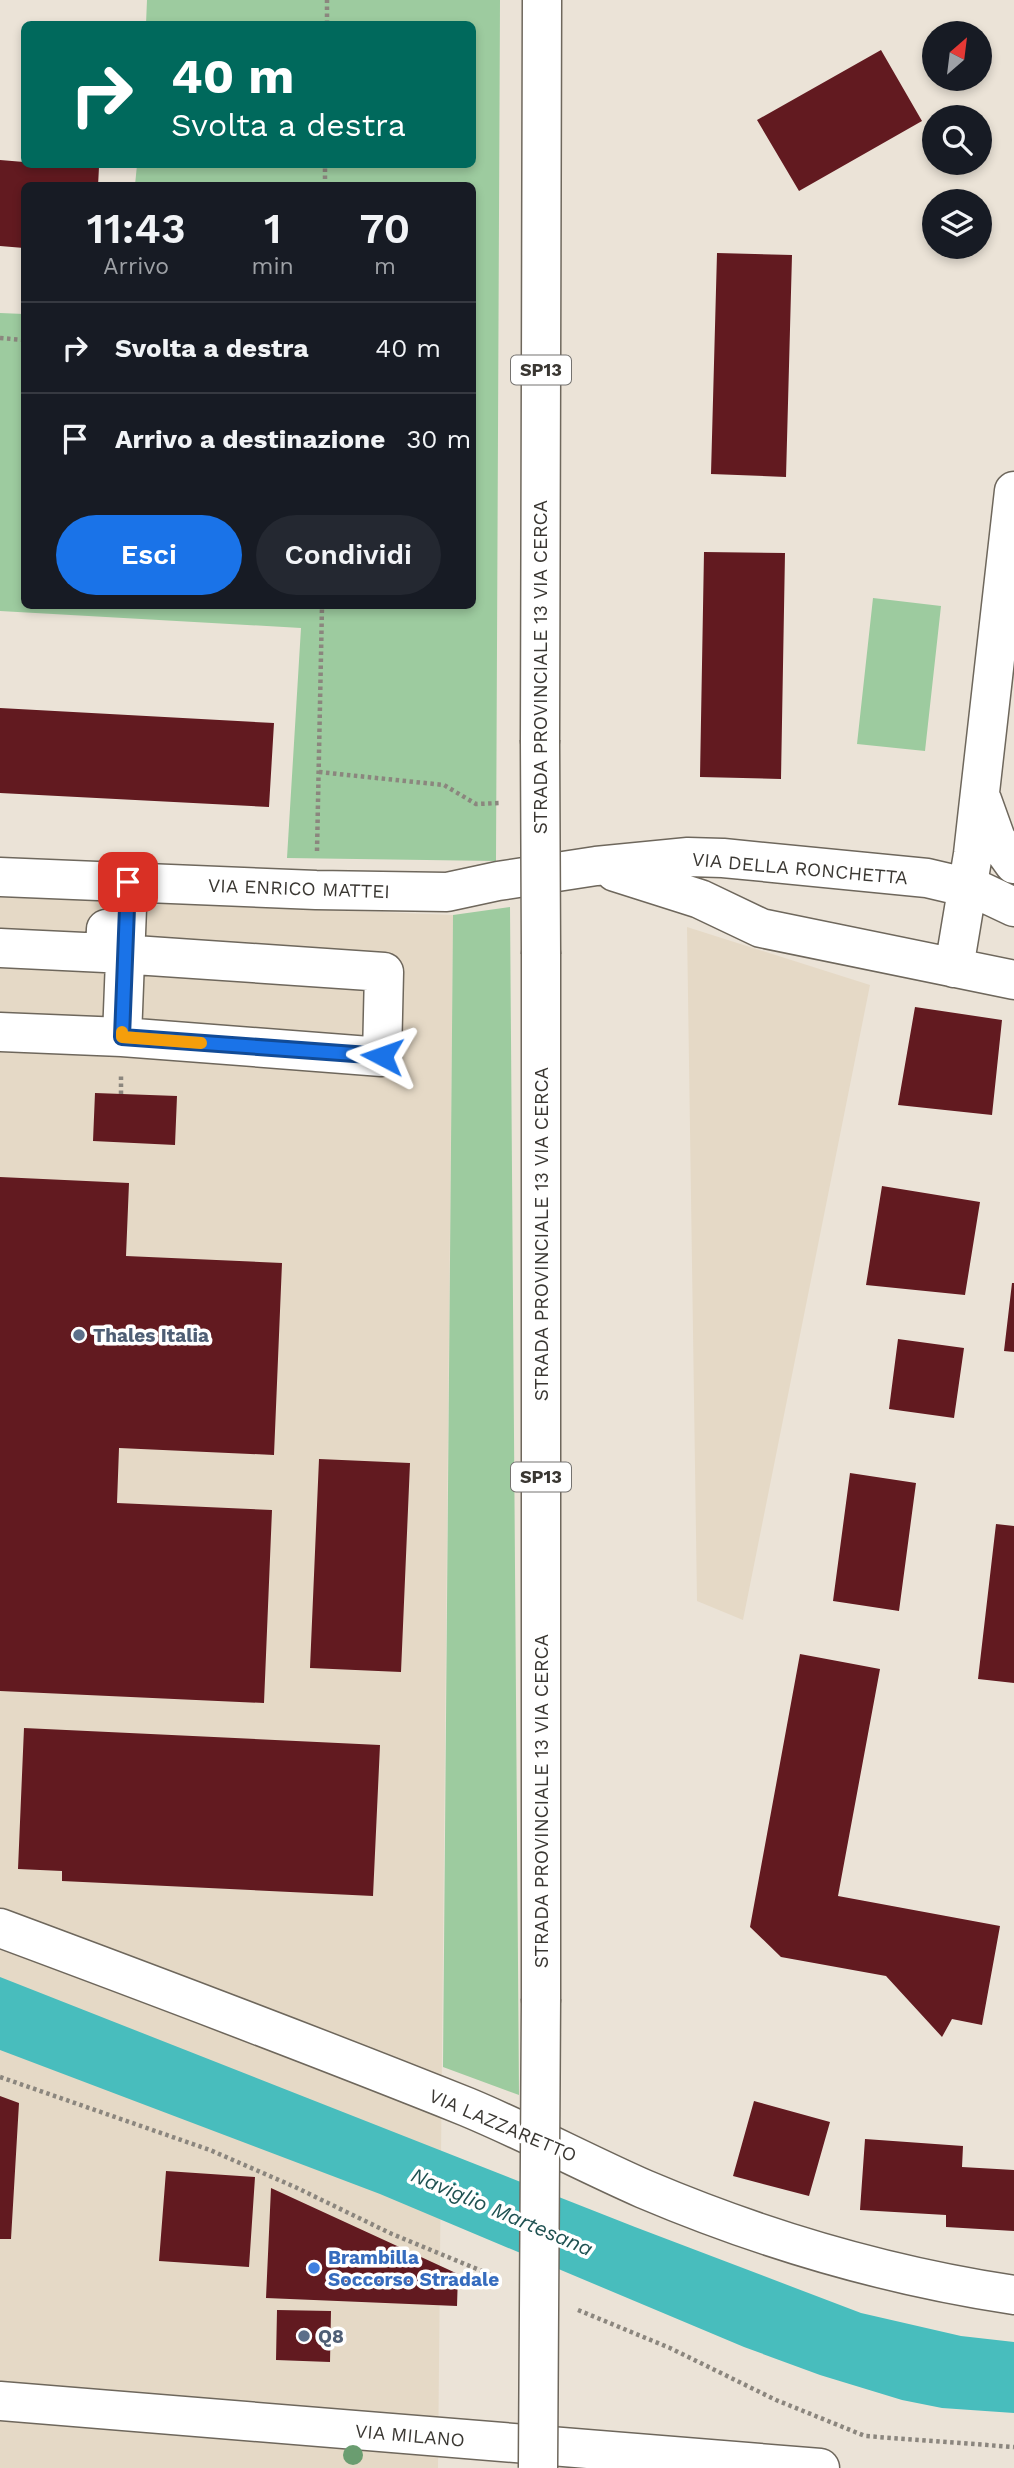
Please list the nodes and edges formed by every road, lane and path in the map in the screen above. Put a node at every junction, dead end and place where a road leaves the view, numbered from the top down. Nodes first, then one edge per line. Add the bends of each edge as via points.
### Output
1 (327, 0) edge
2 (542, 0) edge
3 (327, 21) edge
4 (0, 338) edge
5 (21, 340) edge
6 (1014, 491) edge
7 (322, 609) edge
8 (319, 772) junction
9 (980, 795) junction
10 (540, 806) junction
11 (1014, 864) edge
12 (596, 866) junction
13 (0, 877) edge
14 (118, 882) junction
15 (968, 887) junction
16 (316, 890) junction
17 (1014, 907) edge
18 (0, 948) edge
19 (115, 954) junction
20 (954, 968) junction
21 (1014, 980) edge
22 (0, 1032) edge
23 (122, 1037) junction
24 (0, 1928) edge
25 (1014, 2295) edge
26 (0, 2401) edge
27 (538, 2468) edge
28 (820, 2468) edge

1 - 3 path
2 - 10 street, STRADA PROVINCIALE 13 VIA CERCA / SP13, bridge
4 - 5 path
6 - 9 street
7 - 8 path
8 - 10 path via 444,785 476,804
8 - 16 path
9 - 11 street via 996,839
9 - 15 street
10 - 27 street, STRADA PROVINCIALE 13 VIA CERCA / SP13, bridge
12 - 15 street, VIA DELLA RONCHETTA via 723,858 893,873
12 - 16 street, VIA ENRICO MATTEI via 447,892
12 - 20 street, VIA DELLA RONCHETTA via 700,899 761,928
13 - 14 street, VIA ENRICO MATTEI
14 - 16 street, VIA ENRICO MATTEI
14 - 19 street
15 - 17 street, VIA DELLA RONCHETTA
15 - 20 street
18 - 19 street
19 - 23 street
19 - 23 street via 382,971 384,975 382,1056
20 - 21 street, VIA DELLA RONCHETTA
22 - 23 street
24 - 25 street, VIA LAZZARETTO via 467,2107 703,2212 868,2266
26 - 28 street, VIA MILANO

